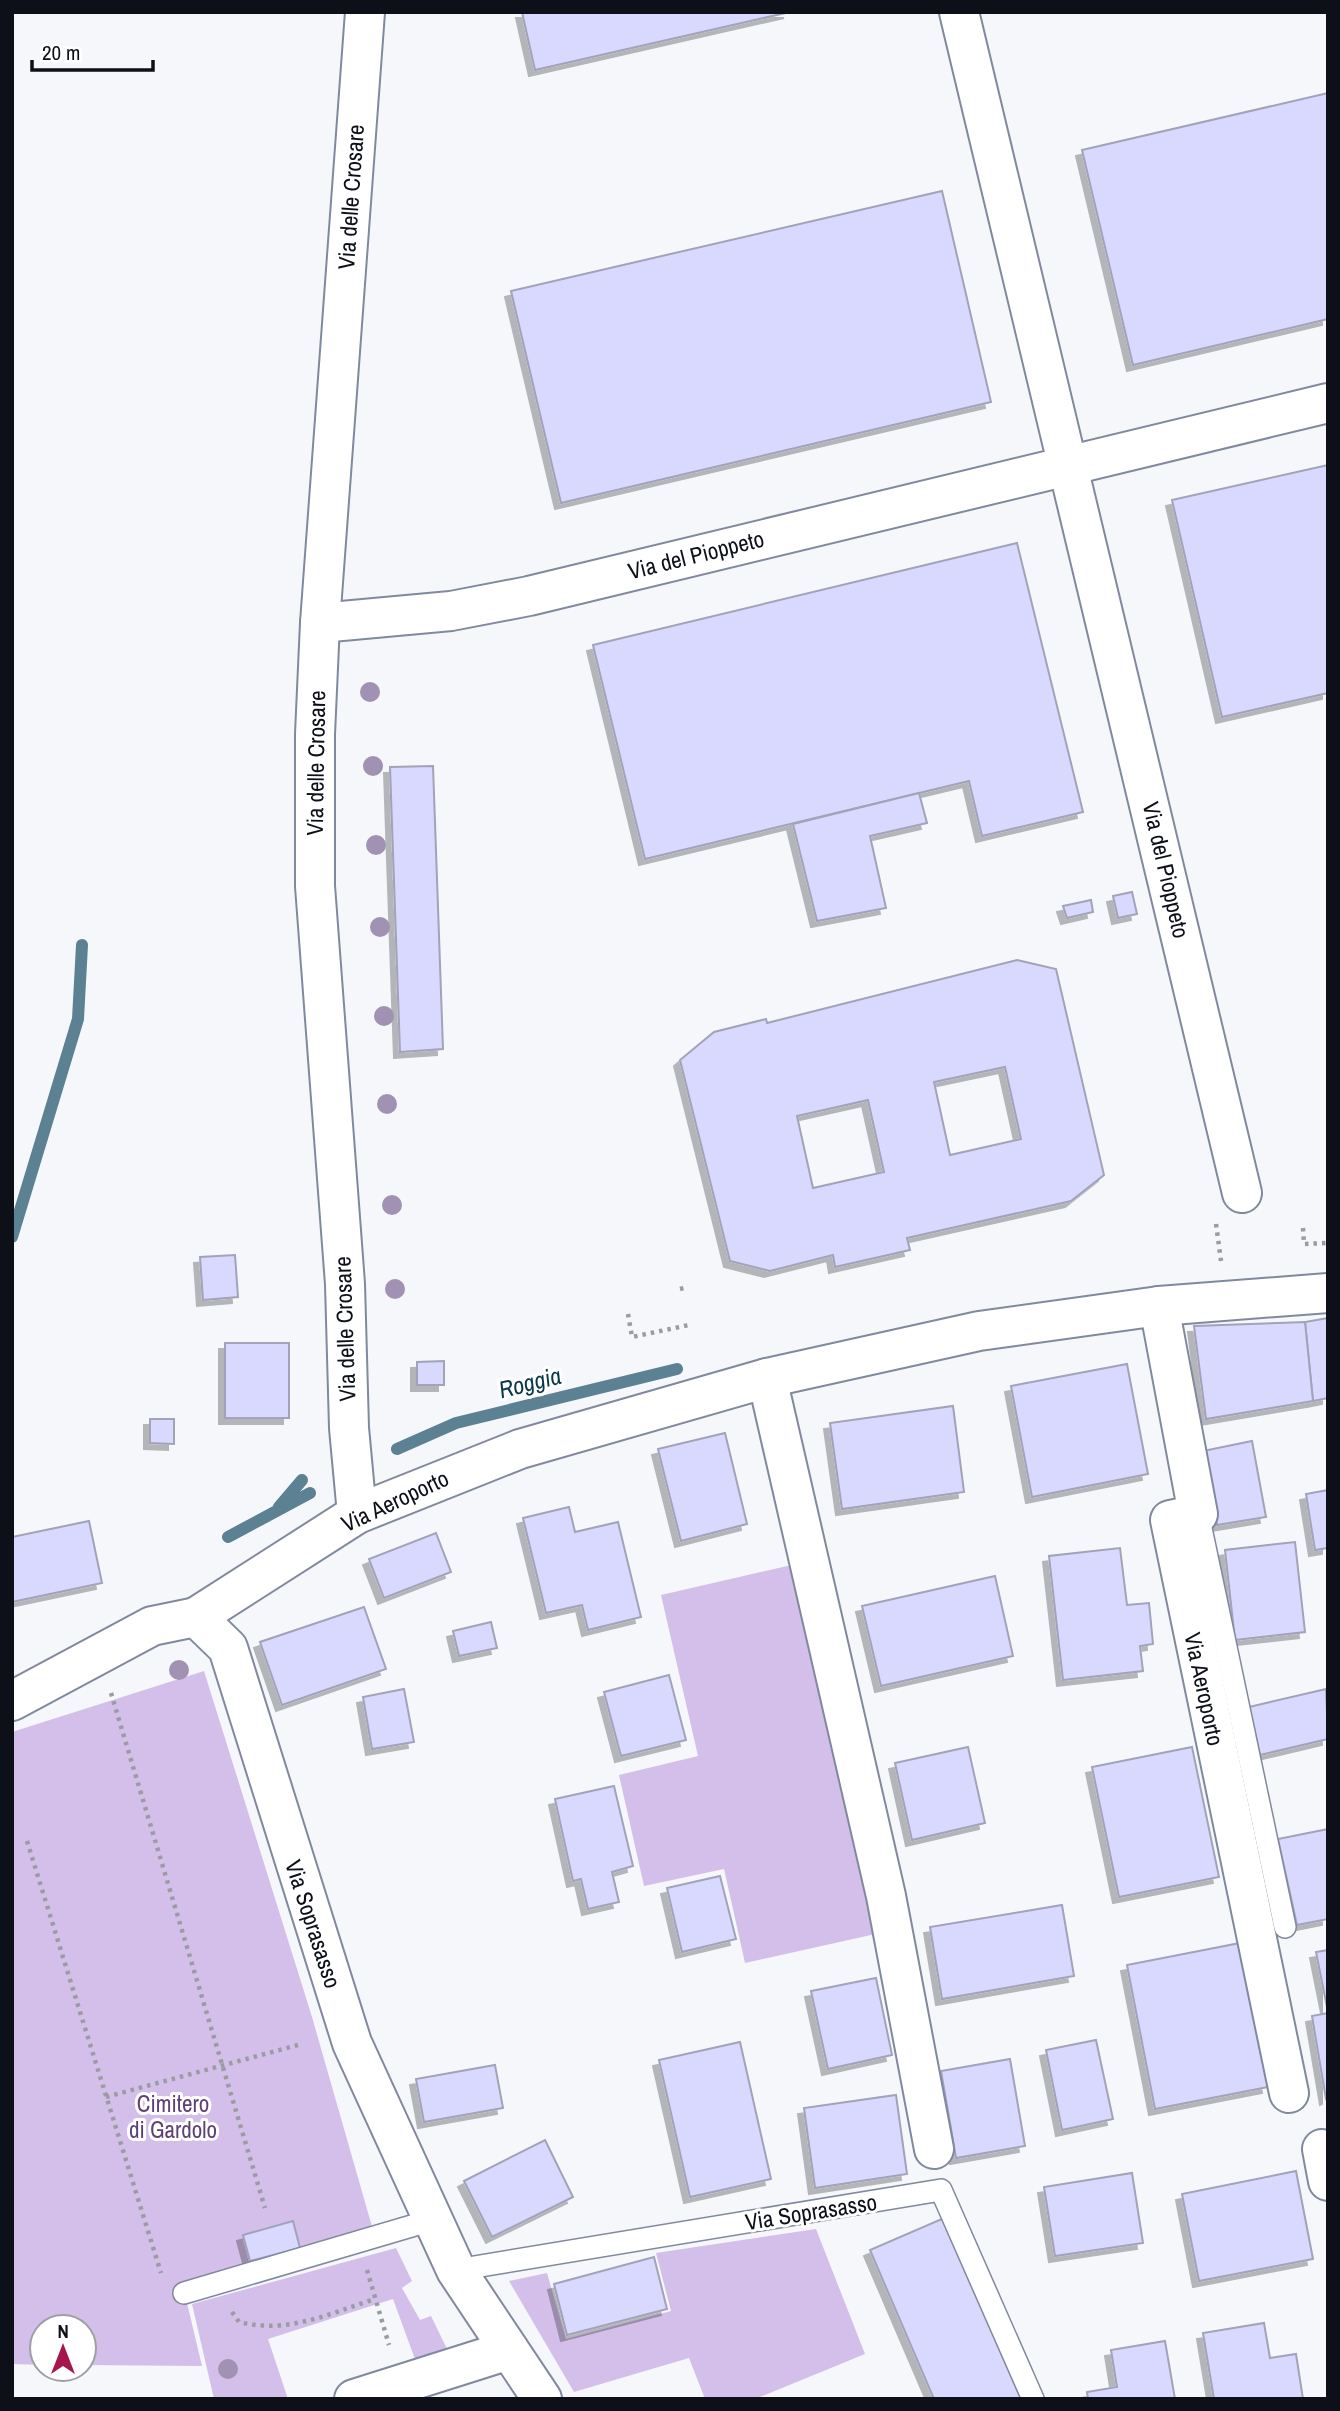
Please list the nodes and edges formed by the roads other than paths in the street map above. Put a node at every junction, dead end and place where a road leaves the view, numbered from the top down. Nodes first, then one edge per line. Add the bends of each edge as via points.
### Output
1 (365, 12) edge
2 (959, 12) edge
3 (1328, 403) edge
4 (1069, 466) junction
5 (320, 623) junction
6 (1228, 1203) road end
7 (1328, 1293) edge
8 (1159, 1306) junction
9 (767, 1378) junction
10 (356, 1514) junction
11 (1198, 1514) junction
12 (196, 1617) junction
13 (12, 1701) edge
14 (1285, 1927) dead end
15 (1289, 2093) dead end
16 (933, 2148) dead end
17 (432, 2220) junction
18 (456, 2270) junction
19 (184, 2293) road end
20 (509, 2350) junction
21 (354, 2399) edge
22 (541, 2399) edge
23 (1033, 2399) edge

1 - 5 street, Via delle Crosare
2 - 4 street, Via del Pioppeto
3 - 4 street, Via del Pioppeto
4 - 5 street, Via del Pioppeto via 529,596 450,611
4 - 6 street, Via del Pioppeto
5 - 10 street, Via delle Crosare via 315,886 345,1284
7 - 8 street, Via Aeroporto
8 - 9 street, Via Aeroporto via 979,1331
8 - 11 street
9 - 10 street, Via Aeroporto via 520,1449
9 - 16 street via 886,1896
10 - 12 street, Via Aeroporto
11 - 14 lane
11 - 15 street, Via Aeroporto via 1170,1520
12 - 13 street, Via Aeroporto via 152,1626
12 - 17 street, Via Soprasasso via 228,1648 352,2043
17 - 18 street, Via Soprasasso
17 - 19 lane
18 - 20 street, Via Soprasasso
18 - 23 lane, Via Soprasasso via 941,2190
20 - 21 street
20 - 22 street, Via Soprasasso

